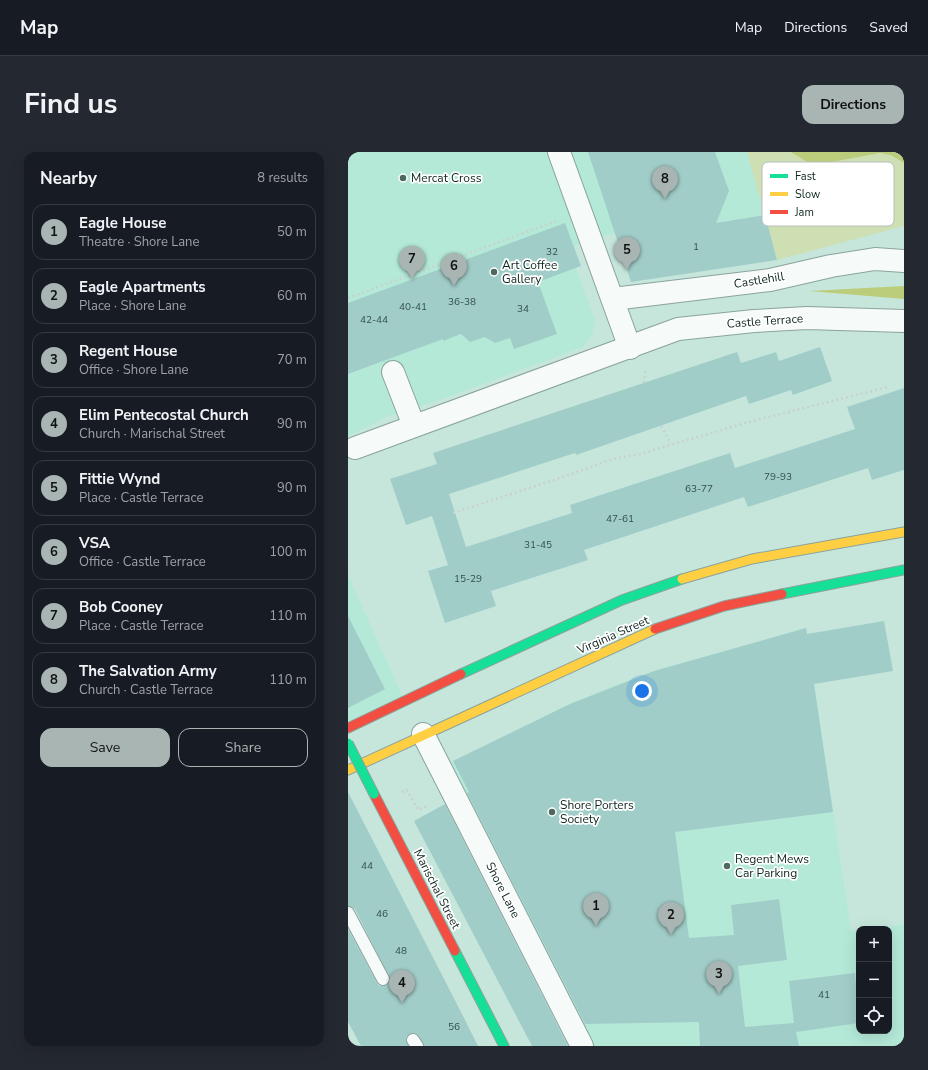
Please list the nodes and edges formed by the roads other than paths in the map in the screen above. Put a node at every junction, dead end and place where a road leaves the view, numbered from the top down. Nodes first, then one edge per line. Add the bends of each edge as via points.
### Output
1 (558, 152) edge
2 (904, 262) edge
3 (613, 299) junction
4 (904, 321) edge
5 (630, 348) junction
6 (394, 372) dead end
7 (414, 426) junction
8 (355, 448) dead end
9 (904, 532) edge
10 (904, 570) edge
11 (348, 728) edge
12 (424, 734) junction
13 (348, 743) edge
14 (348, 770) edge
15 (348, 912) edge
16 (383, 979) dead end
17 (504, 1046) edge
18 (582, 1046) edge

1 - 3 street
2 - 3 street, Castlehill via 875,259 770,280
3 - 5 street
4 - 5 street, Castle Terrace via 807,318 715,324 678,330
5 - 7 street, Castle Terrace
6 - 7 street
7 - 8 street, Castle Terrace
9 - 11 main road via 752,559 668,583 622,600
10 - 12 main road, Virginia Street via 724,606 648,631
12 - 14 main road, Virginia Street
12 - 18 street, Shore Lane
13 - 17 main road, Marischal Street, bridge
15 - 16 lane

